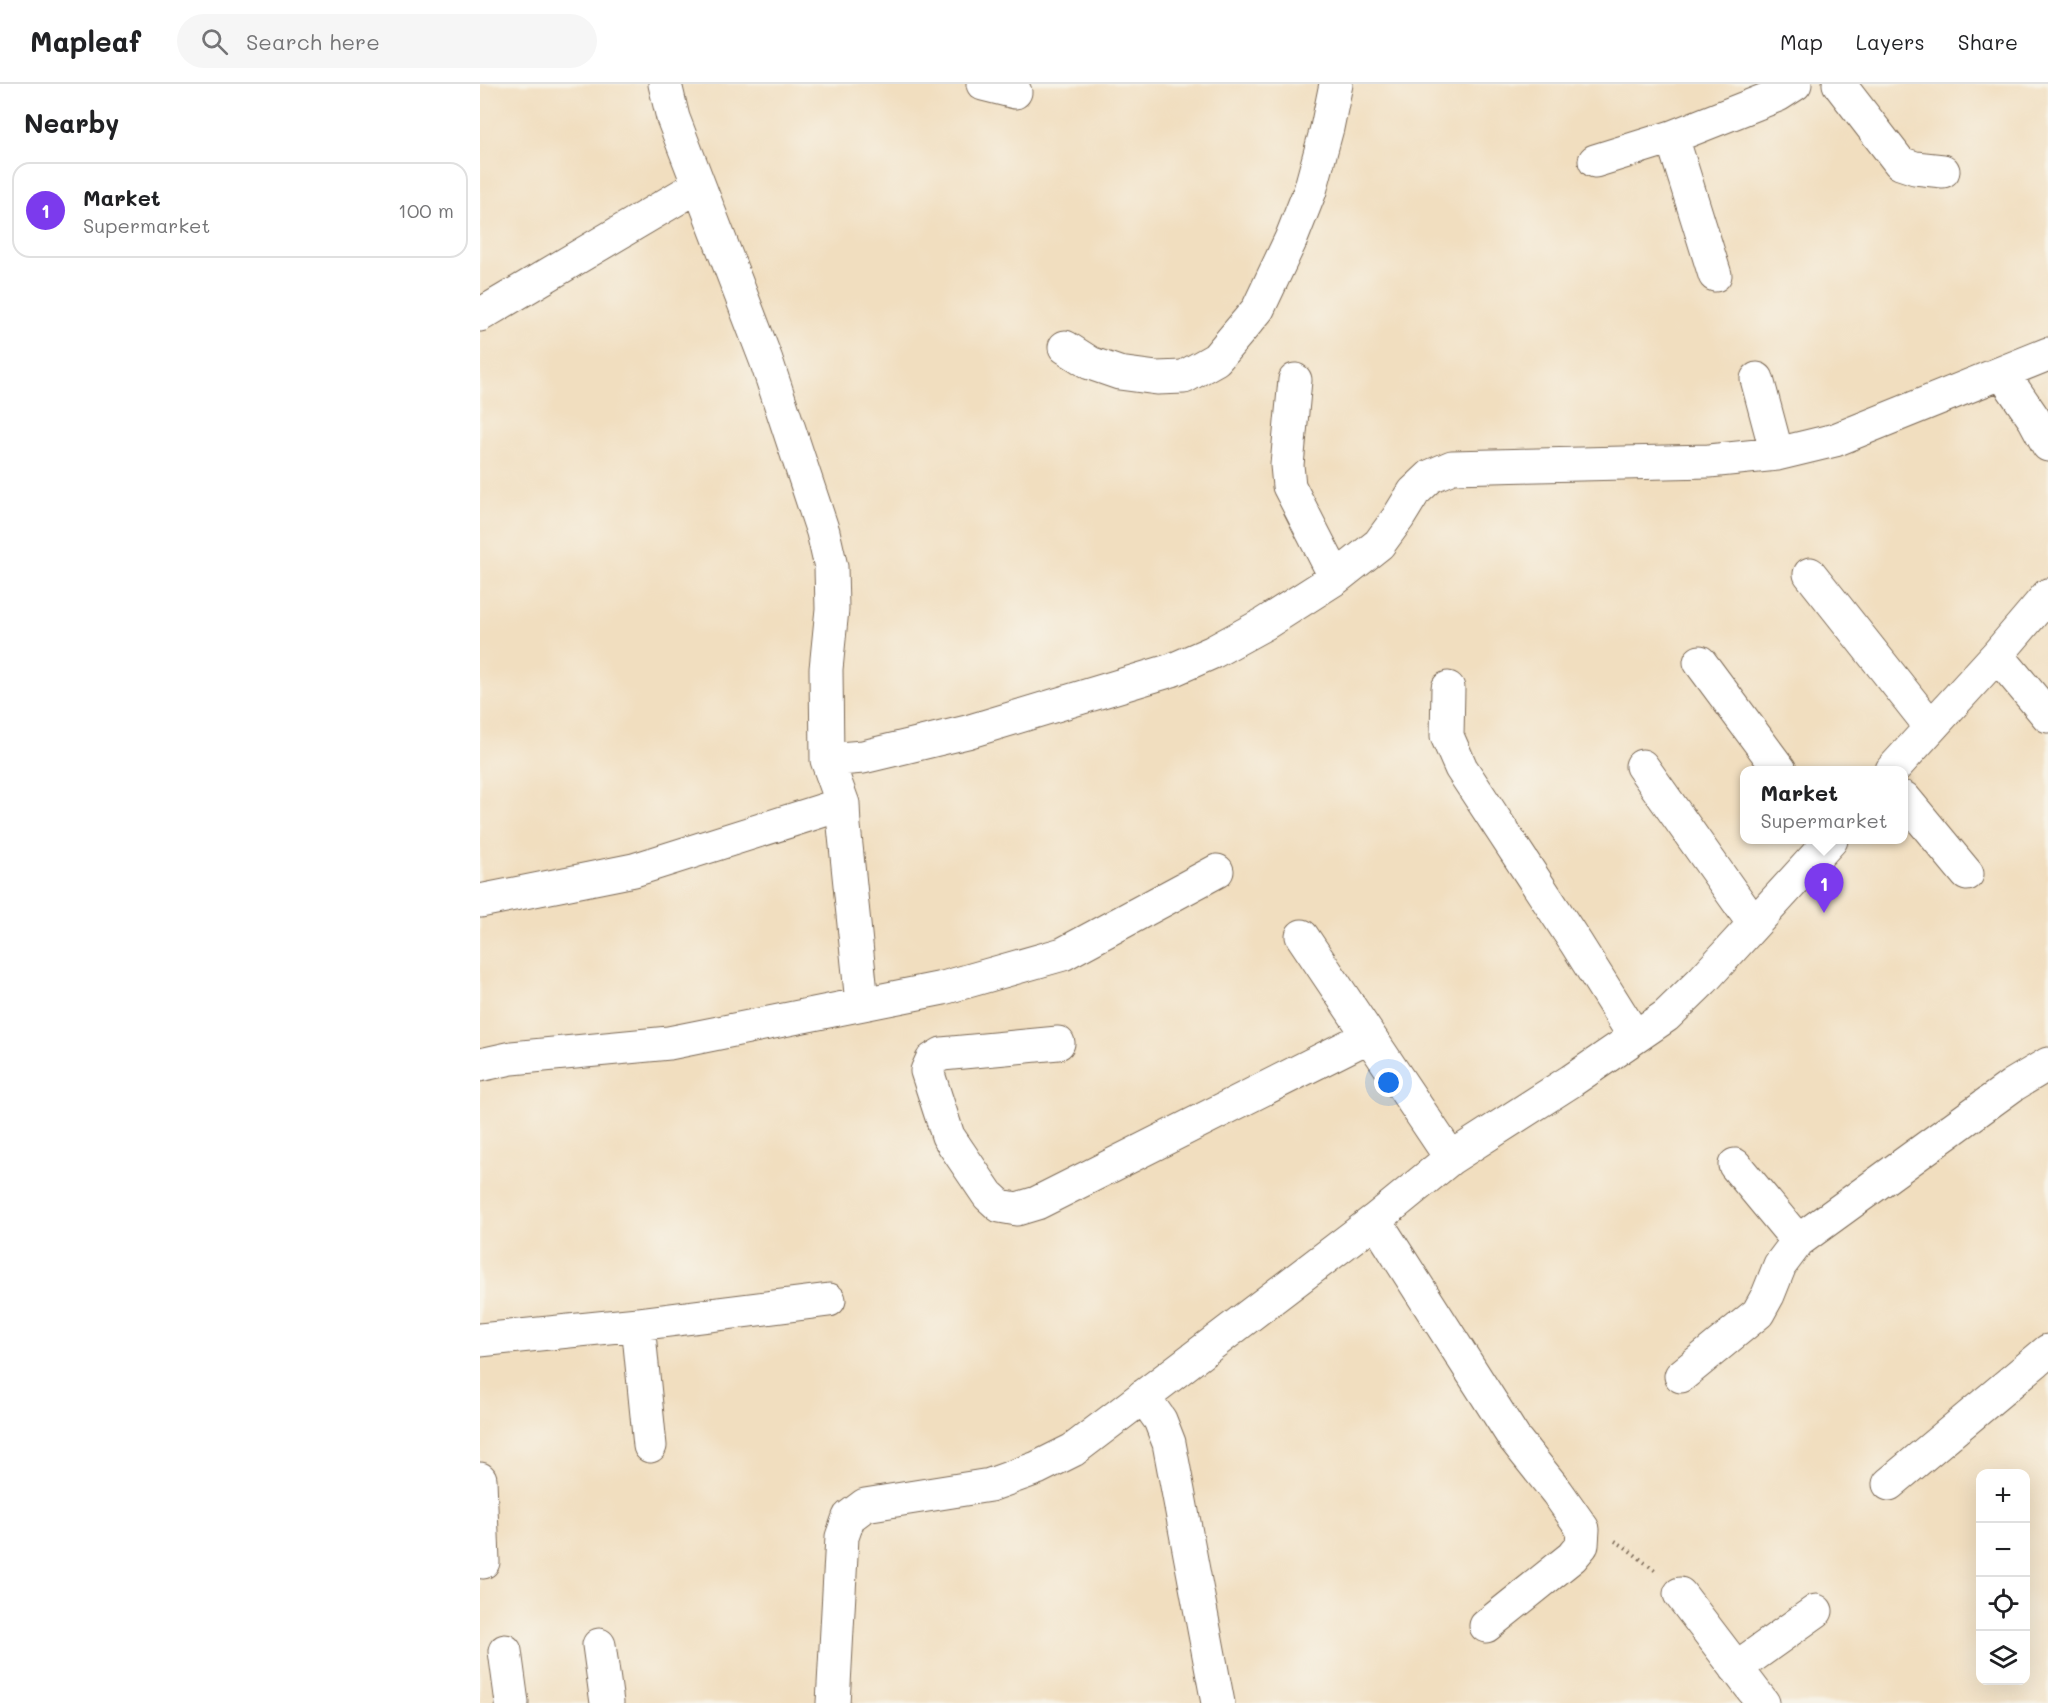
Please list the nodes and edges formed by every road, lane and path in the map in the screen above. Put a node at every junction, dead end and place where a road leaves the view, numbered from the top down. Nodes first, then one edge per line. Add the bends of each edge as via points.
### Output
1 (665, 84) edge
2 (983, 84) edge
3 (1336, 84) edge
4 (1795, 84) edge
5 (1839, 84) edge
6 (1016, 92) dead end
7 (1672, 137) junction
8 (1595, 161) dead end
9 (1943, 171) dead end
10 (698, 186) junction
11 (1716, 275) dead end
12 (480, 315) edge
13 (1065, 347) dead end
14 (2048, 354) edge
15 (2003, 374) junction
16 (1757, 379) dead end
17 (1295, 380) dead end
18 (2048, 445) edge
19 (1777, 454) junction
20 (1810, 574) dead end
21 (1336, 578) junction
22 (2048, 595) edge
23 (1997, 654) junction
24 (1700, 662) dead end
25 (1448, 688) dead end
26 (2048, 716) edge
27 (1931, 727) junction
28 (827, 760) junction
29 (1642, 766) dead end
30 (1776, 766) edge
31 (1896, 766) edge
32 (1908, 803) edge
33 (843, 804) junction
34 (1827, 844) edge
35 (1217, 872) dead end
36 (1968, 874) dead end
37 (480, 901) edge
38 (1754, 924) junction
39 (1302, 936) dead end
40 (862, 1003) junction
41 (1369, 1036) junction
42 (1635, 1037) junction
43 (1058, 1043) dead end
44 (2048, 1064) edge
45 (480, 1065) edge
46 (1450, 1158) junction
47 (1735, 1165) dead end
48 (1375, 1220) junction
49 (1798, 1240) junction
50 (829, 1300) dead end
51 (638, 1324) junction
52 (480, 1340) edge
53 (2048, 1351) edge
54 (1681, 1376) dead end
55 (1143, 1396) junction
56 (650, 1446) dead end
57 (480, 1479) edge
58 (1889, 1484) dead end
59 (1583, 1529) junction
60 (483, 1562) dead end
61 (1680, 1594) joint
62 (1816, 1611) dead end
63 (1486, 1626) dead end
64 (599, 1645) dead end
65 (504, 1651) dead end
66 (1736, 1668) junction
67 (512, 1703) edge
68 (607, 1703) edge
69 (833, 1703) edge
70 (1218, 1703) edge
71 (1763, 1703) edge

1 - 10 street
2 - 6 street
3 - 13 street via 1310,191 1291,239 1258,309 1216,359 1184,377 1157,378 1119,373 1090,363
4 - 7 street via 1778,95
5 - 9 street via 1900,163
7 - 8 street
7 - 11 street
10 - 12 street
10 - 28 street via 766,360 831,567
14 - 15 street
15 - 18 street
15 - 19 street via 1835,440
16 - 19 street
17 - 21 street via 1287,465 1289,486
19 - 21 street via 1709,461 1452,466 1431,476 1414,492 1379,544
20 - 27 street
21 - 28 street via 1264,624 1172,670 967,732 863,757
22 - 23 street
23 - 26 street
23 - 27 street
24 - 30 street
25 - 42 street via 1447,736 1461,768
27 - 31 street
28 - 33 street
29 - 38 street
32 - 36 street
33 - 37 street via 634,870
33 - 40 street
34 - 38 street
35 - 40 street via 1063,954 943,988
38 - 42 street via 1666,1016
39 - 41 street
40 - 45 street via 669,1043 512,1058
41 - 43 street via 1037,1203 1017,1209 1000,1206 988,1195 948,1136 927,1071 932,1060 942,1054
41 - 46 street
42 - 46 street
44 - 49 street
46 - 48 street
47 - 49 street
48 - 55 street
48 - 59 street via 1514,1438
49 - 54 street via 1780,1265 1758,1313
50 - 51 street
51 - 52 street
51 - 56 street
53 - 58 street
55 - 69 street via 1073,1450 1037,1468 990,1485 865,1505 849,1517 842,1537
55 - 70 street via 1160,1420 1168,1443
57 - 60 street
59 - 61 path via 1625,1546
59 - 63 street via 1582,1545 1572,1557
61 - 66 street
62 - 66 street
64 - 68 street
65 - 67 street
66 - 71 street

